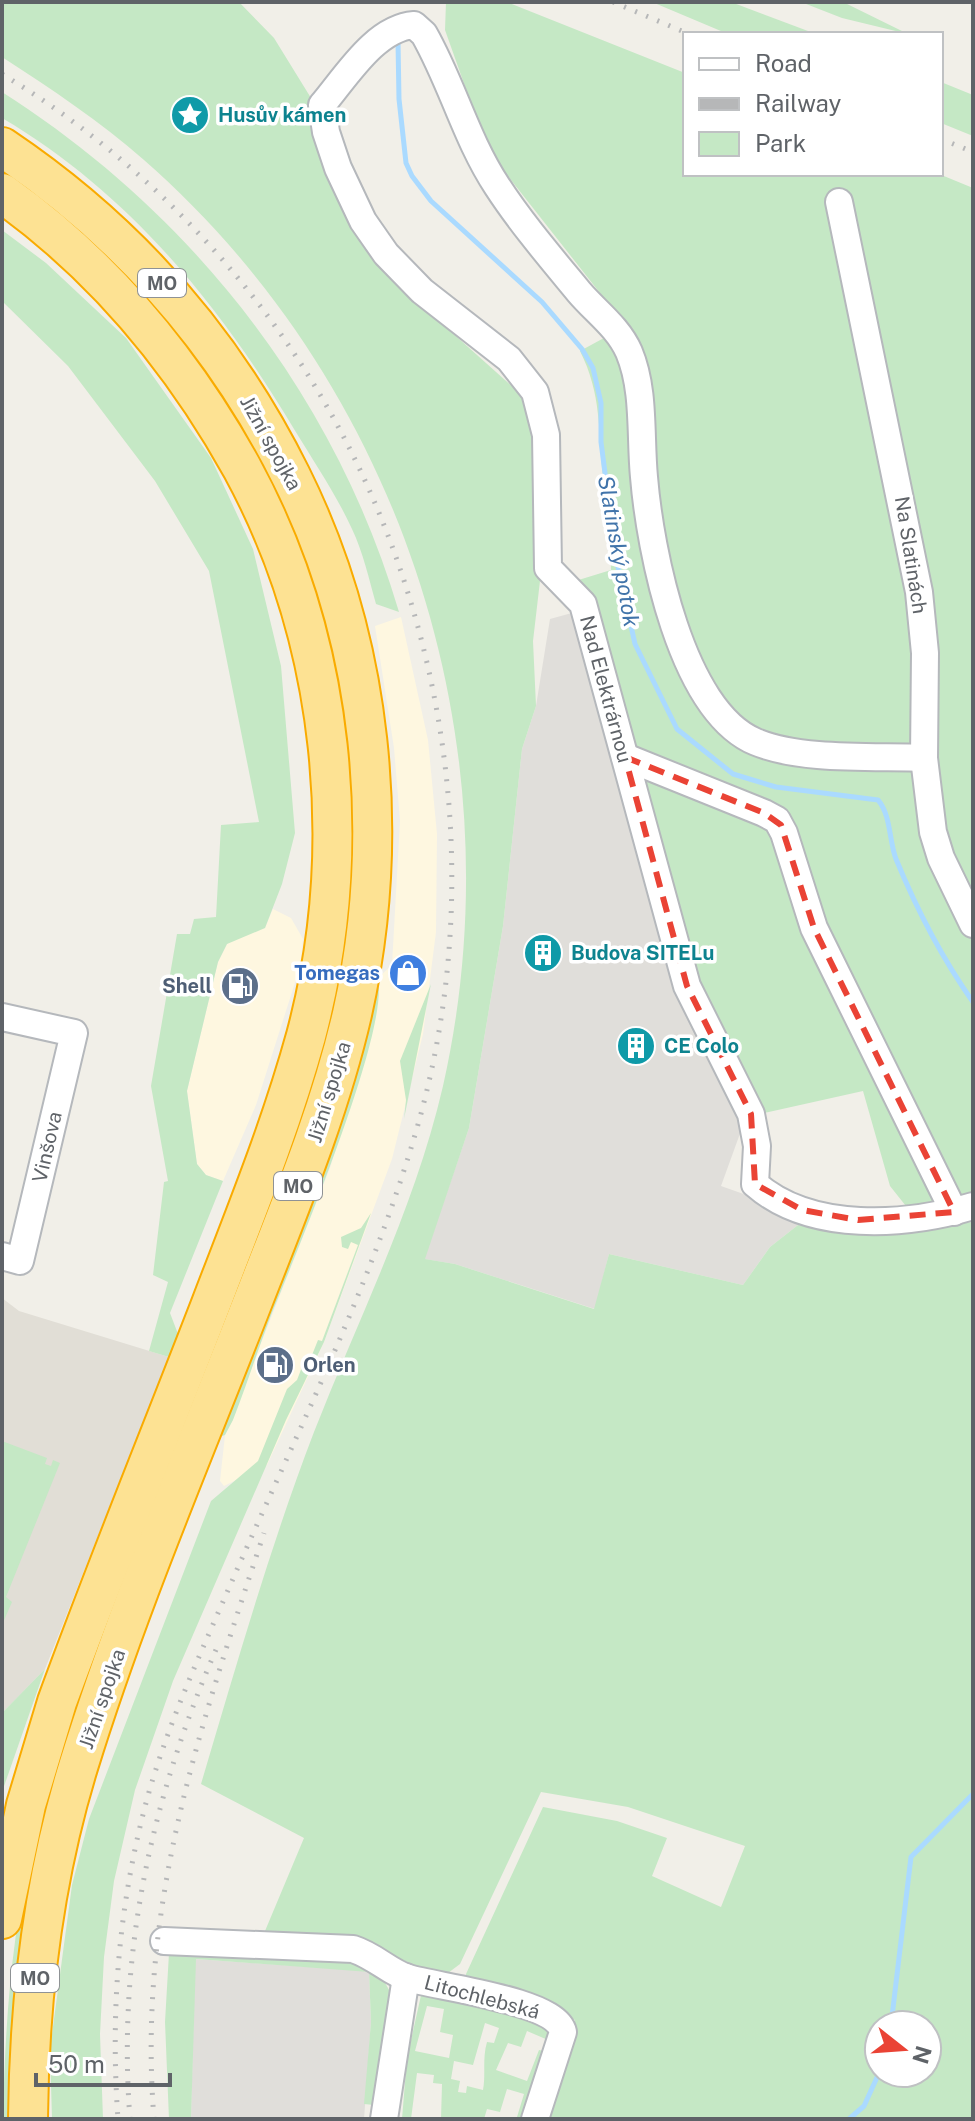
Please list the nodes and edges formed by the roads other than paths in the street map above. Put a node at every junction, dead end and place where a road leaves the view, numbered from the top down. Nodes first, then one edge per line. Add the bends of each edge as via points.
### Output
1 (2, 147) edge
2 (2, 193) edge
3 (839, 202) dead end
4 (625, 757) junction
5 (924, 758) junction
6 (970, 912) edge
7 (2, 1017) edge
8 (964, 1209) edge
9 (11, 1258) edge
10 (2, 1919) edge
11 (164, 1941) dead end
12 (406, 1977) junction
13 (28, 2119) edge
14 (384, 2119) edge
15 (535, 2119) edge

1 - 13 highway, Jižní spojka / MO via 66,193 135,254 210,342 260,418 305,506 342,608 360,687 372,809 366,934 351,1018 324,1113 109,1677 68,1805 38,1950
2 - 10 highway, Jižní spojka / MO via 90,266 143,322 206,407 247,478 281,550 309,637 326,739 332,822 323,955 290,1090 57,1702 26,1805
3 - 5 street, Na Slatinách via 917,577 925,653
4 - 5 street, Nad Elektrárnou via 583,604 548,568 546,435 535,392 509,359 422,291 386,254 363,221 326,132 322,105 404,19 436,56 498,188 580,293 622,337 638,380 644,481 656,551 681,641 708,699 740,733 773,748
4 - 8 street via 764,813 781,825 814,928
4 - 8 street, Nad Elektrárnou via 687,986 751,1114 757,1146 755,1184 771,1198 821,1215 874,1221
5 - 6 street, Na Slatinách via 933,832
7 - 9 street, Vinšova via 74,1033
11 - 12 street, Litochlebská via 334,1946 371,1955
12 - 14 street
12 - 15 street, Litochlebská via 548,2015 562,2026

